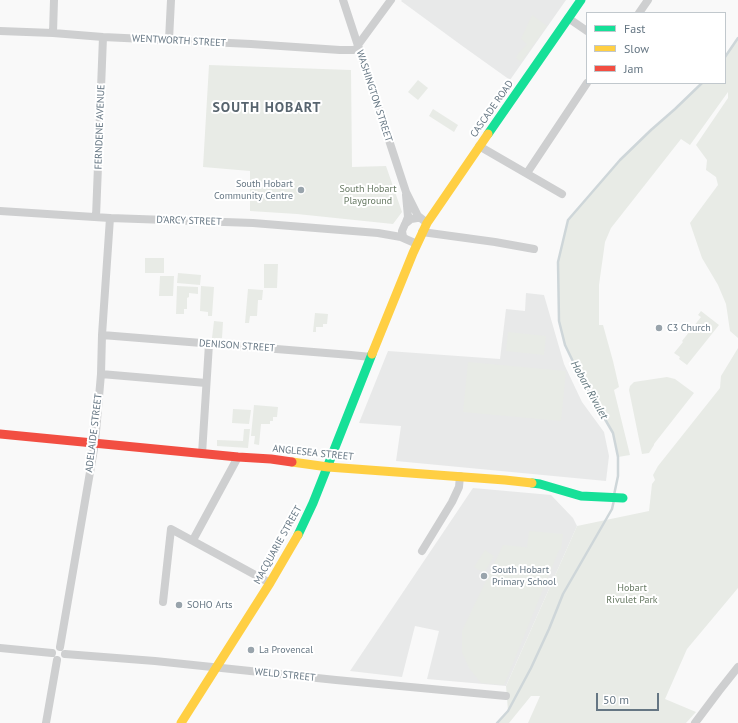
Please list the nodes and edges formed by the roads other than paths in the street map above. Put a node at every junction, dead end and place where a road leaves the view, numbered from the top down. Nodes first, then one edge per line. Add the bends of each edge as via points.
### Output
1 (54, 0) edge
2 (171, 0) edge
3 (343, 0) edge
4 (391, 0) edge
5 (581, 0) edge
6 (648, 0) edge
7 (641, 12) edge
8 (568, 18) junction
9 (0, 30) edge
10 (586, 30) edge
11 (53, 33) junction
12 (103, 38) junction
13 (169, 40) junction
14 (358, 47) junction
15 (586, 84) edge
16 (480, 146) junction
17 (527, 173) junction
18 (406, 192) junction
19 (562, 194) dead end
20 (0, 211) edge
21 (96, 217) junction
22 (110, 218) junction
23 (424, 221) junction
24 (405, 223) junction
25 (422, 232) junction
26 (378, 233) junction
27 (406, 239) junction
28 (417, 244) junction
29 (534, 249) dead end
30 (102, 335) junction
31 (209, 344) junction
32 (371, 357) junction
33 (101, 374) junction
34 (206, 383) junction
35 (0, 434) edge
36 (95, 443) junction
37 (202, 454) junction
38 (238, 458) junction
39 (328, 467) junction
40 (460, 476) junction
41 (623, 498) dead end
42 (193, 540) junction
43 (422, 551) dead end
44 (270, 583) junction
45 (163, 602) dead end
46 (60, 647) junction
47 (0, 648) edge
48 (65, 654) junction
49 (54, 656) junction
50 (738, 667) edge
51 (216, 668) junction
52 (506, 696) dead end
53 (46, 723) edge
54 (182, 723) edge
55 (695, 723) edge

1 - 11 street
2 - 13 street
3 - 14 street, WASHINGTON STREET
4 - 14 street
5 - 8 street, CASCADE ROAD
6 - 7 street
8 - 10 street
8 - 16 street, CASCADE ROAD
9 - 11 street, WENTWORTH STREET
11 - 12 street, WENTWORTH STREET
12 - 13 street, WENTWORTH STREET
12 - 21 street, FERNDENE AVENUE
13 - 14 street, WENTWORTH STREET via 340,50 353,50
14 - 18 street, WASHINGTON STREET
15 - 17 street
16 - 17 street
16 - 23 street, CASCADE ROAD
17 - 19 street
18 - 23 street, WASHINGTON STREET via 417,214
18 - 24 street, WASHINGTON STREET via 408,217
20 - 21 street, D'ARCY STREET
21 - 22 street, D'ARCY STREET
22 - 26 street, D'ARCY STREET via 253,224
22 - 30 street, ADELAIDE STREET
23 - 24 street via 413,218
23 - 25 street, CASCADE ROAD
24 - 26 street, D'ARCY STREET via 393,230
24 - 27 street via 402,231
25 - 28 street, MACQUARIE STREET
25 - 29 street
26 - 27 street, D'ARCY STREET
27 - 28 street, D'ARCY STREET
28 - 32 street, MACQUARIE STREET
30 - 31 street, DENISON STREET
30 - 33 street, ADELAIDE STREET
31 - 32 street, DENISON STREET
31 - 34 street
32 - 39 street, MACQUARIE STREET
33 - 34 street
33 - 36 street, ADELAIDE STREET
34 - 37 street
35 - 36 street, ANGLESEA STREET
36 - 37 street, ANGLESEA STREET
36 - 46 street, ADELAIDE STREET
37 - 38 street, ANGLESEA STREET
38 - 39 street, ANGLESEA STREET via 271,459
38 - 42 street
39 - 40 street, ANGLESEA STREET
39 - 44 street, MACQUARIE STREET via 301,529
40 - 41 street, ANGLESEA STREET via 540,484 581,496
40 - 43 street via 459,487 452,502
42 - 44 street
42 - 45 street via 171,528
44 - 51 street, MACQUARIE STREET
46 - 48 street via 64,649
46 - 49 street via 54,648
47 - 49 street
48 - 49 street via 62,658
48 - 51 street, WELD STREET
49 - 53 street
50 - 55 street
51 - 52 street, WELD STREET
51 - 54 street, MACQUARIE STREET

